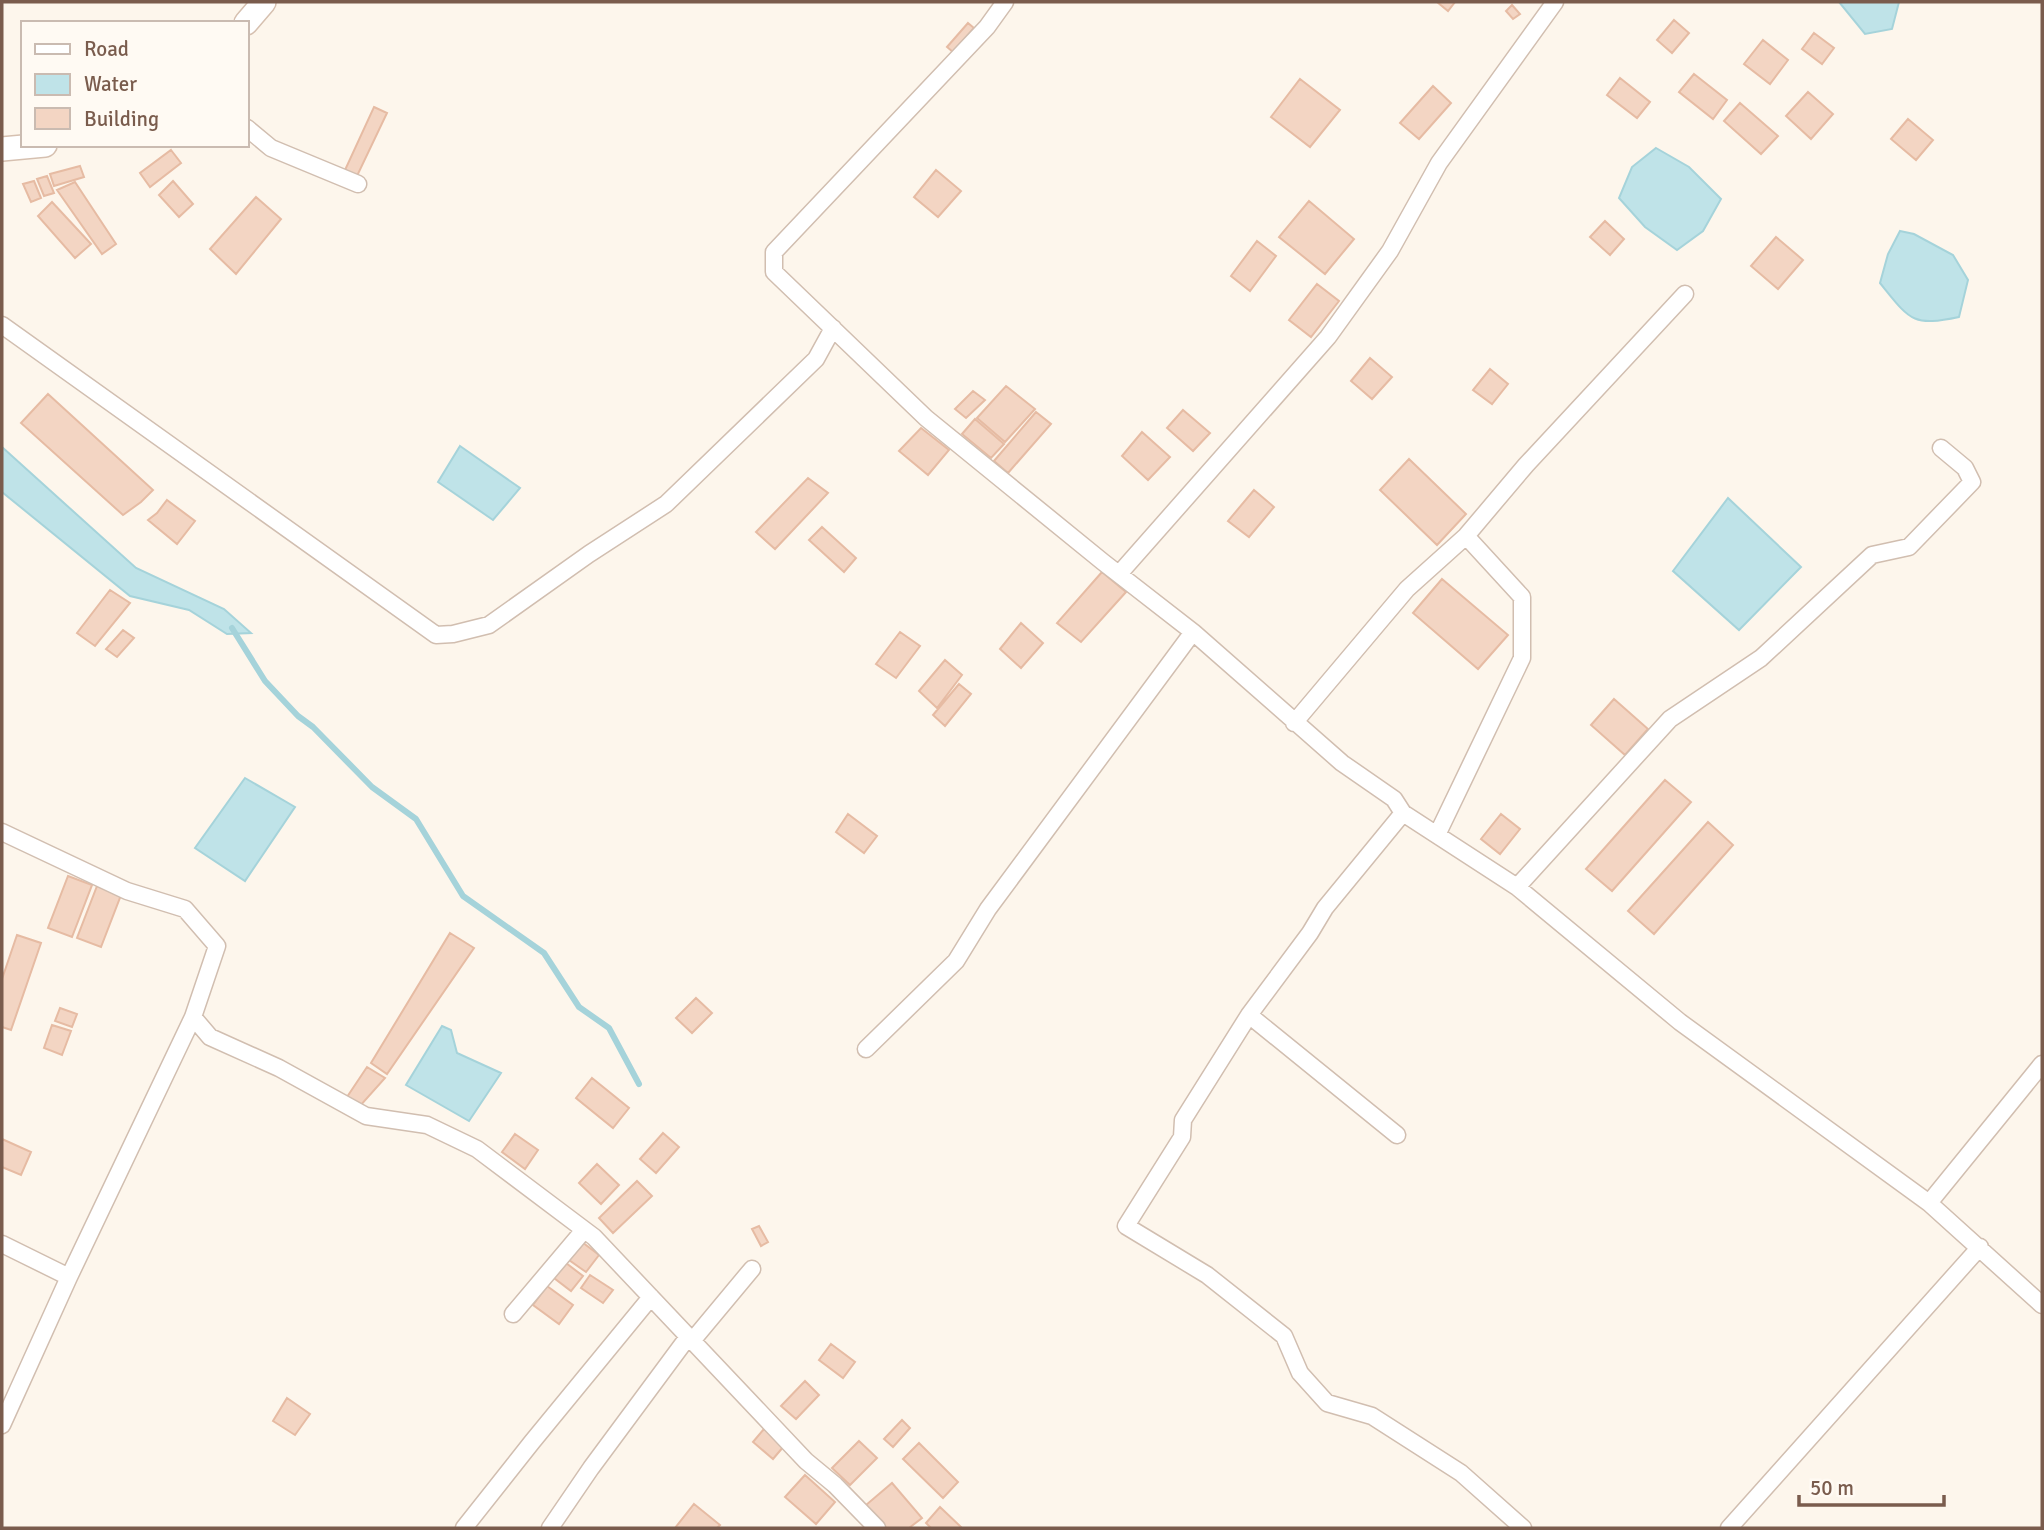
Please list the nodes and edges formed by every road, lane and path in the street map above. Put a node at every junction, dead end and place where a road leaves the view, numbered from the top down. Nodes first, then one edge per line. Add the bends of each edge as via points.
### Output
1 (264, 2) edge
2 (1555, 2) edge
3 (997, 4) edge
4 (248, 21) edge
5 (248, 129) edge
6 (24, 147) edge
7 (2, 149) edge
8 (358, 184) dead end
9 (1685, 294) dead end
10 (2, 326) edge
11 (833, 327) junction
12 (1941, 448) dead end
13 (1466, 536) junction
14 (1119, 575) junction
15 (1193, 632) junction
16 (1294, 723) junction
17 (1403, 813) junction
18 (2, 832) edge
19 (1437, 835) junction
20 (1517, 887) junction
21 (1250, 1015) junction
22 (193, 1017) junction
23 (866, 1049) dead end
24 (2042, 1064) edge
25 (1396, 1135) dead end
26 (1929, 1202) junction
27 (584, 1230) junction
28 (2, 1244) edge
29 (1980, 1247) junction
30 (752, 1269) dead end
31 (69, 1277) junction
32 (651, 1297) junction
33 (2042, 1305) edge
34 (513, 1314) dead end
35 (690, 1339) junction
36 (2, 1425) edge
37 (464, 1528) edge
38 (550, 1528) edge
39 (877, 1528) edge
40 (1523, 1528) edge
41 (1729, 1528) edge

1 - 4 main road
2 - 14 street via 1439,163 1390,251 1328,337
3 - 11 street via 986,27 774,252 774,272
5 - 8 street via 271,148
6 - 7 main road
9 - 13 street
10 - 11 street via 436,635 489,625 666,504 816,359
11 - 14 street via 926,418
12 - 20 street via 1965,468 1972,482 1909,547 1872,555 1760,658 1670,719
13 - 16 street via 1407,589
13 - 19 street via 1522,597 1522,658
14 - 15 street
15 - 16 street
15 - 23 street via 996,899 956,961
16 - 17 street via 1342,764 1394,799
17 - 19 street
17 - 21 street via 1325,908
18 - 22 street via 127,891 185,909 217,946
19 - 20 street
20 - 26 street via 1680,1022
21 - 25 street
21 - 40 street via 1183,1119 1182,1137 1126,1226 1207,1275 1284,1336 1300,1373 1327,1403 1372,1416 1450,1465
22 - 27 street via 210,1037 366,1115 427,1125 477,1149
22 - 31 street
24 - 26 street
26 - 29 street
27 - 32 street
27 - 34 street
28 - 31 street
29 - 33 street
29 - 41 street
30 - 35 street
31 - 36 street
32 - 35 street
32 - 37 street
35 - 38 street
35 - 39 street

